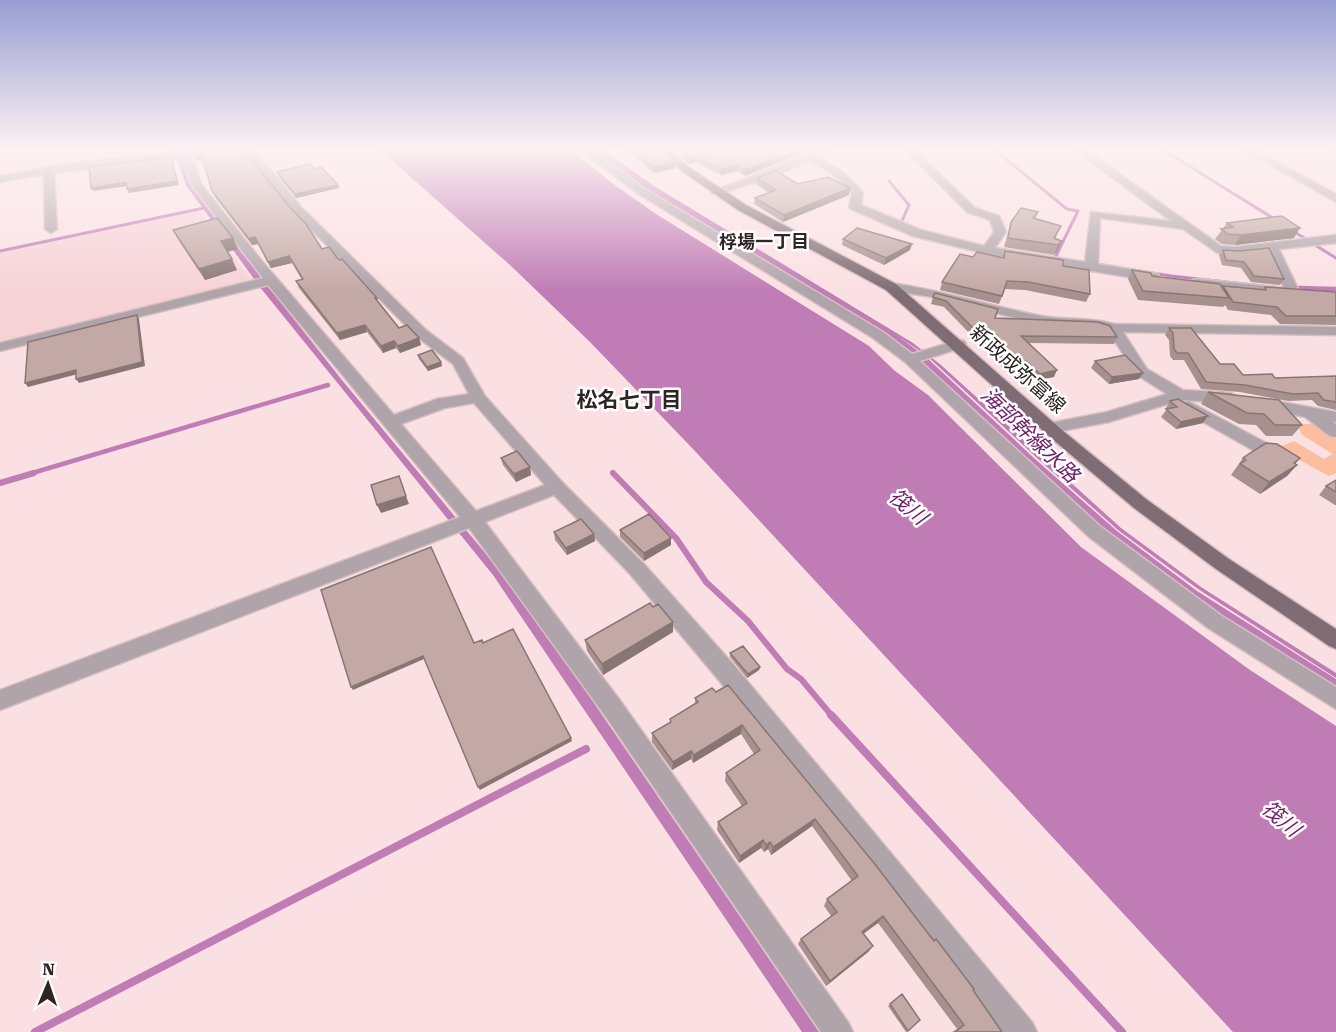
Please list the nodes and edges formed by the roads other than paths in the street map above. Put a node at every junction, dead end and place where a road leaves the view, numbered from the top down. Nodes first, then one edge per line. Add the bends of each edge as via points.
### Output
1 (50, 196) edge
2 (205, 196) edge
3 (287, 196) edge
4 (661, 196) edge
5 (723, 196) edge
6 (857, 196) edge
7 (957, 196) edge
8 (1144, 196) edge
9 (1186, 226) junction
10 (51, 229) dead end
11 (1336, 239) edge
12 (1271, 246) junction
13 (987, 250) junction
14 (1091, 268) junction
15 (1162, 278) edge
16 (1185, 281) edge
17 (266, 282) junction
18 (891, 286) junction
19 (1113, 328) junction
20 (1336, 331) edge
21 (959, 344) junction
22 (0, 347) edge
23 (912, 358) junction
24 (1177, 396) junction
25 (478, 398) junction
26 (1308, 413) junction
27 (1336, 417) edge
28 (391, 422) junction
29 (1051, 428) junction
30 (1336, 432) edge
31 (1264, 449) edge
32 (557, 487) junction
33 (463, 524) junction
34 (1336, 639) edge
35 (1336, 699) edge
36 (0, 700) edge
37 (838, 1032) edge
38 (1022, 1032) edge

1 - 10 street
2 - 17 street
3 - 25 street via 421,333 458,361
4 - 23 street
5 - 18 main road, 新政成弥富線
6 - 13 street via 855,207 917,233
7 - 13 street via 971,210 995,218 1000,232
8 - 9 street
9 - 12 street via 1218,249
9 - 14 street via 1095,214
11 - 12 street
12 - 16 street via 1298,293
13 - 14 street
14 - 15 street
17 - 22 street
17 - 28 street
18 - 19 street via 933,292 1039,320 1094,322
18 - 21 main road, 新政成弥富線
19 - 20 street
19 - 24 street via 1142,372
21 - 23 street
21 - 29 main road, 新政成弥富線
23 - 35 street via 1095,532 1215,622
24 - 26 street via 1240,399
24 - 29 street via 1109,417
24 - 31 street
25 - 28 street via 442,403
25 - 32 street
26 - 27 street
26 - 30 street
28 - 33 street
29 - 34 main road, 新政成弥富線 via 1179,534
32 - 33 street
32 - 38 street via 637,569 725,671
33 - 36 street
33 - 37 street via 614,710

